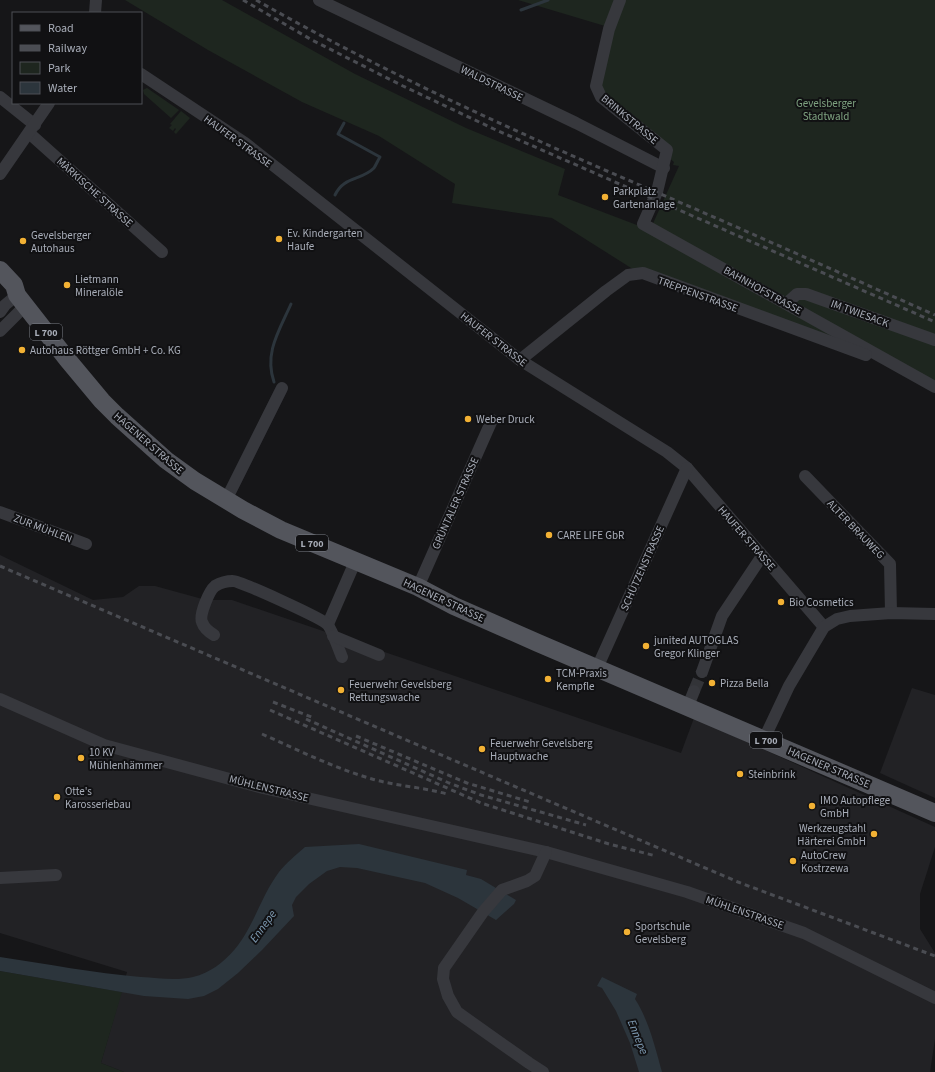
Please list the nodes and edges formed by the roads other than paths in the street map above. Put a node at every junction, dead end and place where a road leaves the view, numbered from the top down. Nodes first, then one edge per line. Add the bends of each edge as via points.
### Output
1 (96, 0) edge
2 (319, 0) edge
3 (620, 0) edge
4 (96, 12) edge
5 (142, 75) edge
6 (0, 97) edge
7 (48, 104) edge
8 (32, 129) junction
9 (664, 168) junction
10 (0, 174) edge
11 (162, 252) dead end
12 (0, 270) edge
13 (0, 281) edge
14 (21, 300) junction
15 (787, 303) junction
16 (0, 312) edge
17 (0, 331) edge
18 (935, 340) edge
19 (520, 360) junction
20 (897, 366) junction
21 (935, 387) edge
22 (282, 388) dead end
23 (492, 420) dead end
24 (687, 468) junction
25 (804, 476) dead end
26 (226, 500) junction
27 (0, 512) edge
28 (86, 544) dead end
29 (762, 556) junction
30 (355, 562) junction
31 (418, 587) junction
32 (891, 613) junction
33 (935, 614) edge
34 (328, 624) junction
35 (824, 626) junction
36 (214, 635) dead end
37 (333, 636) junction
38 (379, 655) dead end
39 (342, 657) dead end
40 (597, 668) junction
41 (702, 672) tunnel mouth
42 (0, 700) edge
43 (764, 739) junction
44 (935, 813) edge
45 (546, 852) junction
46 (56, 875) dead end
47 (0, 878) edge
48 (935, 998) edge
49 (543, 1072) edge

1 - 4 street
2 - 9 street, WALDSTRASSE
3 - 9 street, BRINKSTRASSE via 609,29 596,86 604,101 667,150
5 - 19 street, HAUFER STRASSE via 245,143
6 - 8 street, MÄRKISCHE STRASSE
7 - 8 street
8 - 10 street
8 - 11 street, MÄRKISCHE STRASSE
9 - 15 street, BAHNHOFSTRASSE via 643,224
12 - 14 main road, HAGENER STRASSE / L 700 via 14,285
13 - 14 main road, HAGENER STRASSE / L 700
14 - 16 street via 5,305
14 - 17 street
14 - 26 main road, HAGENER STRASSE / L 700 via 77,371 117,416 166,460
15 - 18 street, IM TWIESACK via 797,294 806,294
15 - 20 street, BAHNHOFSTRASSE
19 - 20 street, TREPPENSTRASSE via 628,275 643,273
19 - 24 street, HAUFER STRASSE via 667,452
20 - 21 street, BAHNHOFSTRASSE
22 - 26 street
23 - 31 street, GRÜNTALER STRASSE
24 - 29 street, HAUFER STRASSE
24 - 40 street, SCHÜTZENSTRASSE
25 - 32 street, ALTER BRAUWEG via 890,564
26 - 30 main road, HAGENER STRASSE / L 700 via 281,530
27 - 28 street, ZUR MÜHLEN
29 - 35 street, HAUFER STRASSE
29 - 41 street via 722,616
30 - 31 main road, HAGENER STRASSE / L 700
30 - 34 street
31 - 40 main road, HAGENER STRASSE / L 700 via 454,606
32 - 33 street
32 - 35 street via 850,616
34 - 36 street via 235,580 216,586 209,595 201,621
34 - 37 street
35 - 43 street via 789,686
37 - 38 street
37 - 39 street
40 - 43 main road, HAGENER STRASSE / L 700 via 691,699
42 - 45 street, MÜHLENSTRASSE via 104,745 263,788
43 - 44 main road, HAGENER STRASSE / L 700
45 - 48 street, MÜHLENSTRASSE via 687,892 804,933
45 - 49 street via 535,876 502,890 483,912 444,968 443,979 448,996 457,1012
46 - 47 street

